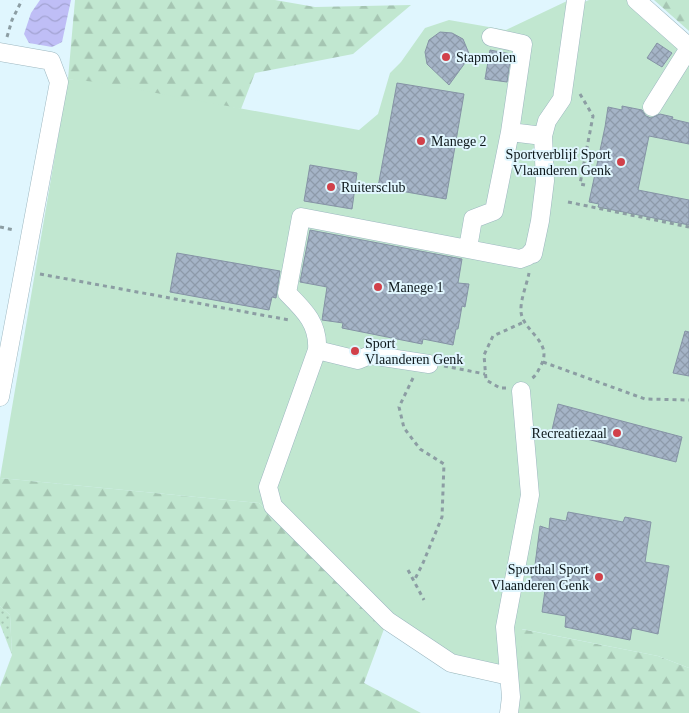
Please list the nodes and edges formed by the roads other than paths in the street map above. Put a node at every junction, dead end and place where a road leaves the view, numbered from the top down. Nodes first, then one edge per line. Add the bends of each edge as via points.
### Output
1 (576, 0) edge
2 (636, 0) edge
3 (491, 37) dead end
4 (689, 48) edge
5 (0, 52) edge
6 (652, 107) dead end
7 (510, 132) junction
8 (544, 136) junction
9 (468, 248) junction
10 (317, 350) junction
11 (424, 364) road end
12 (521, 390) road end
13 (0, 397) edge
14 (509, 676) junction
15 (509, 713) edge

1 - 8 street via 562,99 547,121
2 - 4 street
3 - 7 street via 523,44
4 - 6 street
5 - 13 street via 51,61 59,82
7 - 8 street
7 - 9 street via 494,211 473,219
8 - 9 street via 545,181 534,252 520,259
9 - 10 street via 301,217 287,292 308,313 318,338
10 - 11 street via 358,360 370,355
10 - 14 street via 268,487 273,506 388,621 451,662
12 - 14 street via 530,495 505,627
14 - 15 street

